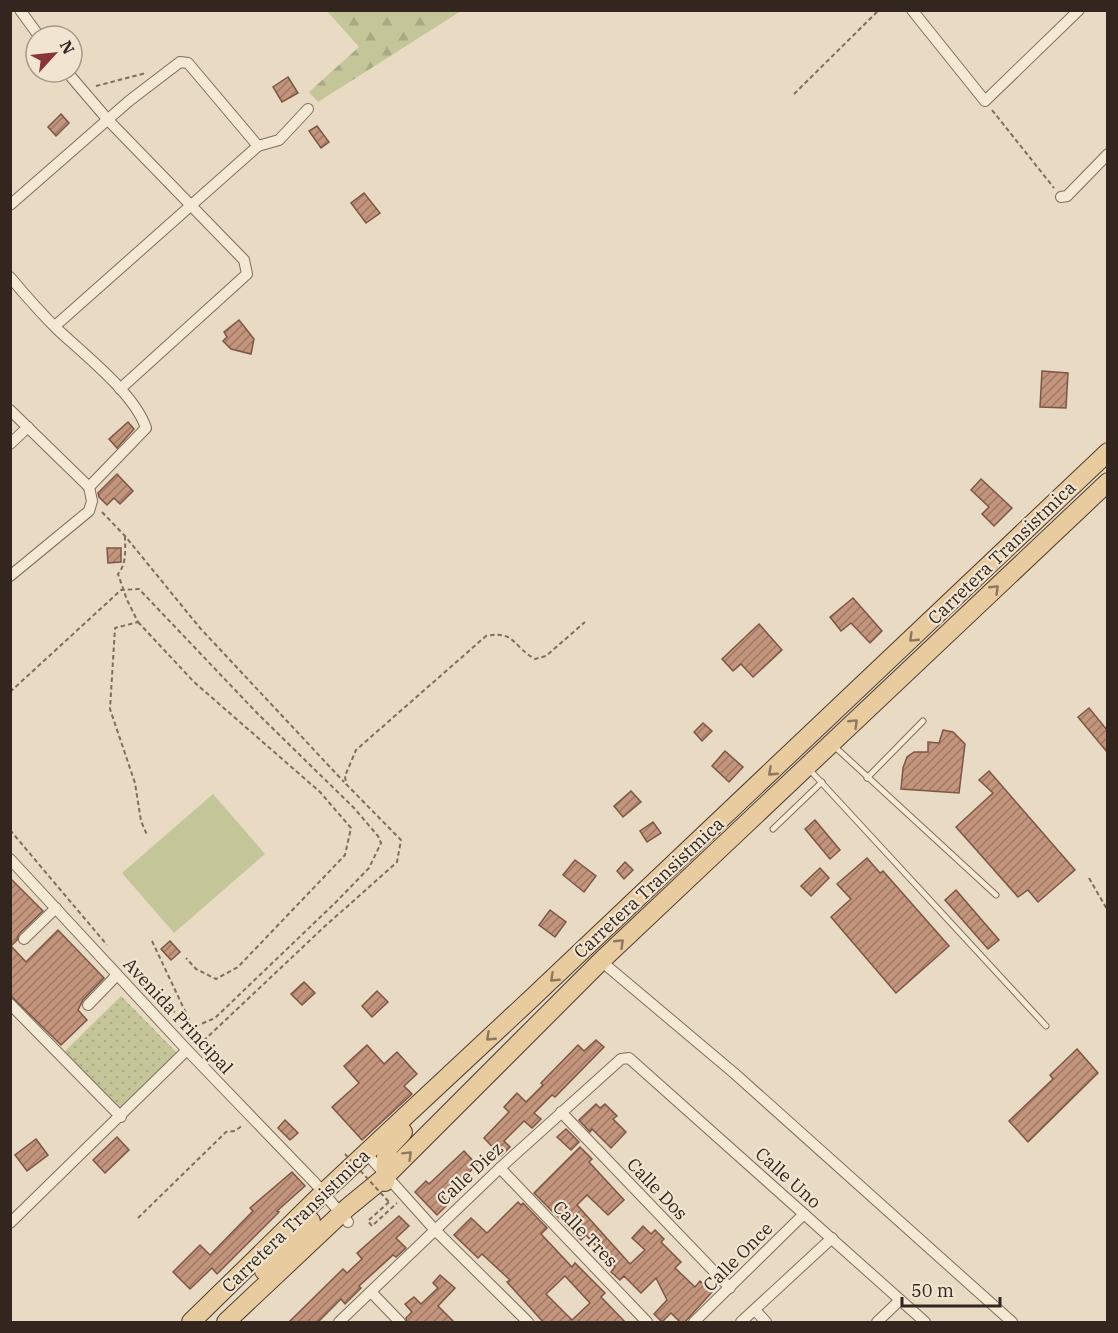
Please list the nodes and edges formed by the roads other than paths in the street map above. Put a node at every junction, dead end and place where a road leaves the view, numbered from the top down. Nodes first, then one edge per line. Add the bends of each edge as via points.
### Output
1 (20, 10) edge
2 (912, 10) edge
3 (1080, 10) edge
4 (30, 24) edge
5 (76, 84) edge
6 (308, 109) dead end
7 (108, 120) junction
8 (258, 146) junction
9 (1107, 154) edge
10 (1061, 196) road end
11 (10, 205) edge
12 (193, 206) junction
13 (10, 277) edge
14 (55, 326) junction
15 (120, 389) junction
16 (10, 410) edge
17 (28, 427) junction
18 (10, 444) edge
19 (1107, 452) edge
20 (1107, 482) edge
21 (89, 487) junction
22 (10, 576) edge
23 (923, 722) dead end
24 (832, 745) junction
25 (807, 766) junction
26 (867, 778) junction
27 (822, 782) junction
28 (773, 829) dead end
29 (10, 859) edge
30 (996, 896) dead end
31 (56, 908) junction
32 (24, 939) dead end
33 (601, 961) junction
34 (117, 975) junction
35 (10, 1004) edge
36 (88, 1005) dead end
37 (1046, 1026) dead end
38 (187, 1050) junction
39 (629, 1058) joint
40 (458, 1068) junction
41 (561, 1112) junction
42 (121, 1117) junction
43 (366, 1153) junction
44 (500, 1168) junction
45 (386, 1176) junction
46 (323, 1193) junction
47 (804, 1214) junction
48 (345, 1218) junction
49 (10, 1223) edge
50 (435, 1230) junction
51 (832, 1238) junction
52 (730, 1288) junction
53 (371, 1292) junction
54 (250, 1300) junction
55 (900, 1300) junction
56 (755, 1310) junction
57 (190, 1323) edge
58 (225, 1323) edge
59 (339, 1323) edge
60 (400, 1323) edge
61 (528, 1323) edge
62 (647, 1323) edge
63 (694, 1323) edge
64 (741, 1323) edge
65 (766, 1323) edge
66 (877, 1323) edge
67 (925, 1323) edge
68 (1012, 1323) edge

1 - 4 street
2 - 3 street via 985,100
5 - 7 street
6 - 8 street via 279,140
7 - 8 street via 180,62 188,63
7 - 11 street
7 - 12 street
8 - 12 street
9 - 10 street via 1067,196
12 - 14 street
12 - 15 street via 244,260 247,274
13 - 14 street
14 - 15 street
15 - 21 street via 142,416 146,428
16 - 17 street
17 - 18 street
17 - 21 street
19 -> 40 main road, Carretera Transistmica
24 -> 20 main road, Carretera Transistmica
21 - 22 street via 89,511
23 - 26 lane
24 - 25 main road, Carretera Transistmica
24 - 26 lane
25 - 27 lane
33 -> 25 main road, Carretera Transistmica
26 - 30 lane
27 - 28 lane
27 - 37 lane
29 - 31 street, Avenida Principal
31 - 32 street
31 - 34 street, Avenida Principal
45 -> 33 main road, Carretera Transistmica
33 - 68 street via 734,1073
34 - 36 street
34 - 38 street, Avenida Principal
35 - 42 street
38 - 42 street
38 - 46 street, Avenida Principal
39 - 41 street, Calle Diez via 621,1059
39 - 47 street, Calle Uno
40 - 43 main road, Carretera Transistmica
40 - 45 main road via 451,1082 389,1147
41 - 44 street, Calle Diez
41 - 52 street, Calle Dos
42 - 49 street
43 - 45 street
43 - 46 main road, Carretera Transistmica
44 - 50 street, Calle Diez
44 - 62 street, Calle Tres
45 - 48 main road via 382,1191
45 - 50 street
46 - 48 street, Avenida Principal
46 - 54 main road via 323,1209 262,1273
46 - 57 main road, Carretera Transistmica
47 - 51 street, Calle Uno
47 - 52 street, Calle Once
48 - 54 main road via 275,1290
50 - 53 street, Calle Diez
50 - 61 street
51 - 55 street, Calle Uno
51 - 56 street
52 - 63 street, Calle Once
53 - 59 street, Calle Diez
53 - 60 street
54 - 58 main road, Carretera Transistmica
55 - 66 street
55 - 67 street, Calle Uno
56 - 64 street
56 - 65 street

